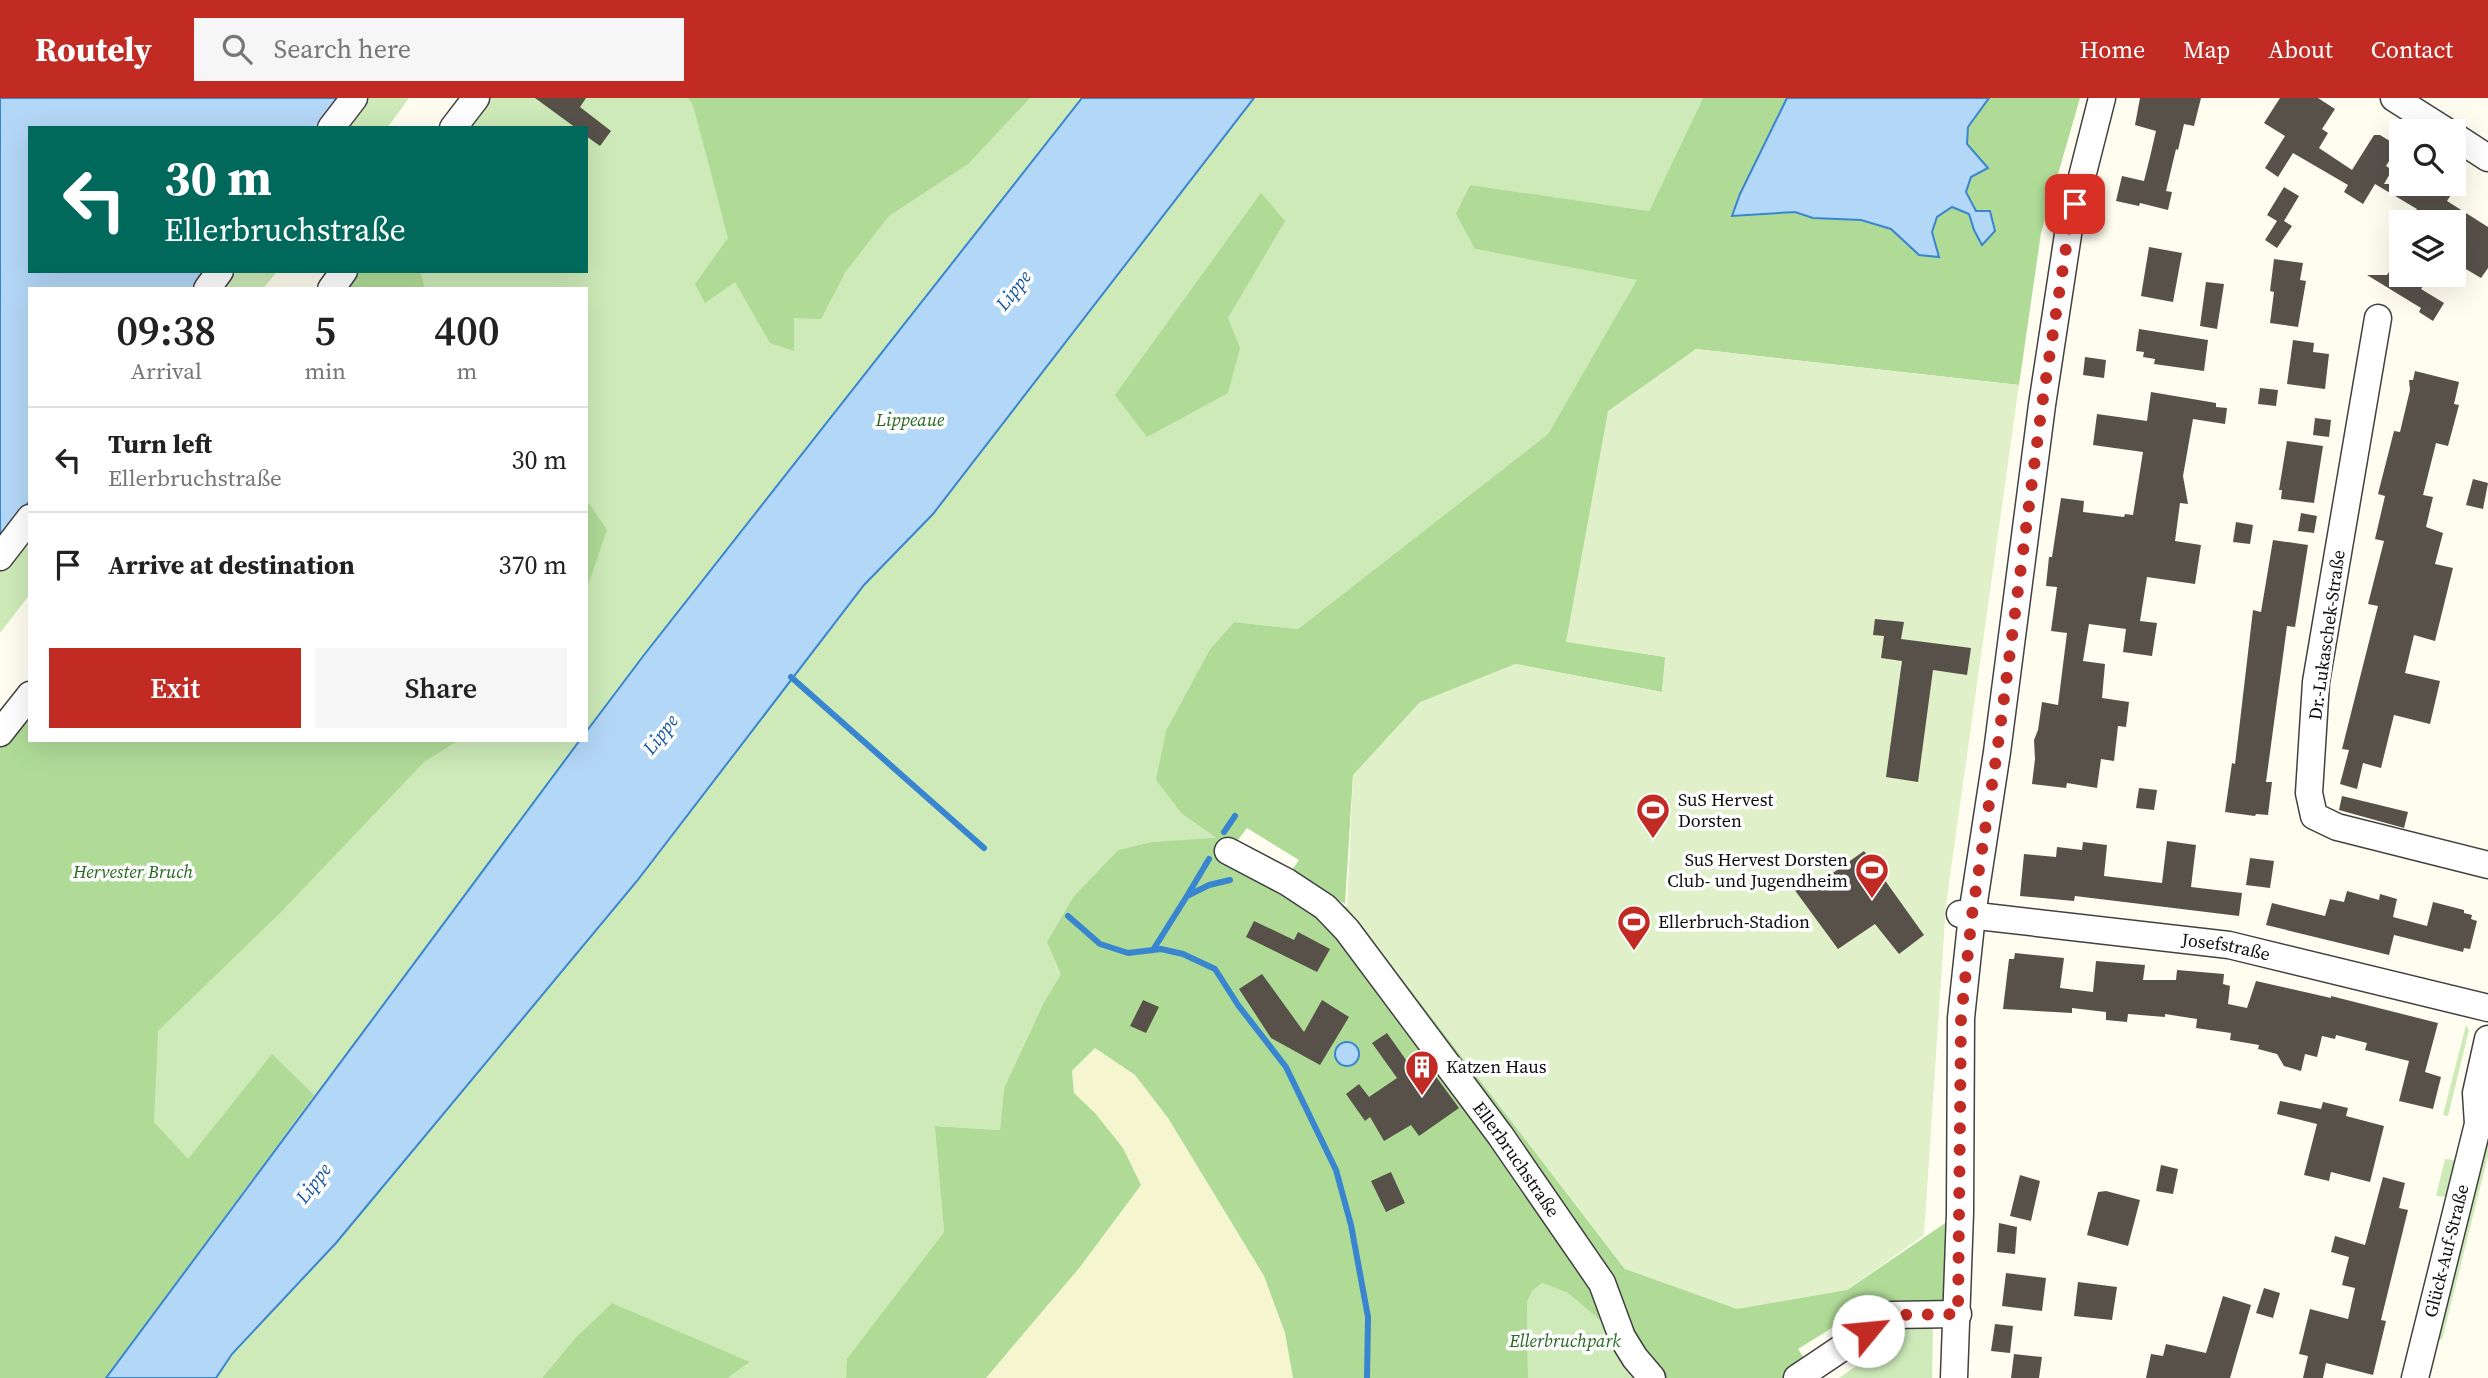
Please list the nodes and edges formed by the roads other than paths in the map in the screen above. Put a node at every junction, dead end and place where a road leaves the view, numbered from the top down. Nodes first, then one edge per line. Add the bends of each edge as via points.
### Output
1 (354, 98) edge
2 (476, 98) edge
3 (2102, 98) edge
4 (2393, 98) edge
5 (2427, 119) edge
6 (333, 126) edge
7 (455, 126) edge
8 (2466, 144) edge
9 (2488, 158) edge
10 (2378, 318) dead end
11 (28, 521) edge
12 (0, 557) edge
13 (28, 698) edge
14 (0, 733) edge
15 (1228, 851) dead end
16 (2488, 865) edge
17 (1966, 914) junction
18 (2488, 1008) edge
19 (2488, 1039) edge
20 (2483, 1116) edge
21 (1958, 1314) junction
22 (1652, 1378) edge
23 (1797, 1378) edge
24 (1954, 1378) edge
25 (2415, 1378) edge

1 - 6 street
2 - 7 street
3 - 17 street via 2069,228 1997,752
4 - 5 street
8 - 9 street
10 - 16 street, Dr.-Lukaschek-Straße via 2316,682 2309,793 2314,816 2337,827
11 - 12 street
13 - 14 street
15 - 22 street, Ellerbruchstraße via 1325,907 1347,930 1500,1135 1602,1283 1622,1337
17 - 18 street, Josefstraße via 2229,945
17 - 21 street
19 - 20 street, Glück-Auf-Straße via 2476,1093
20 - 25 street, Glück-Auf-Straße
21 - 23 street via 1891,1315
21 - 24 street

